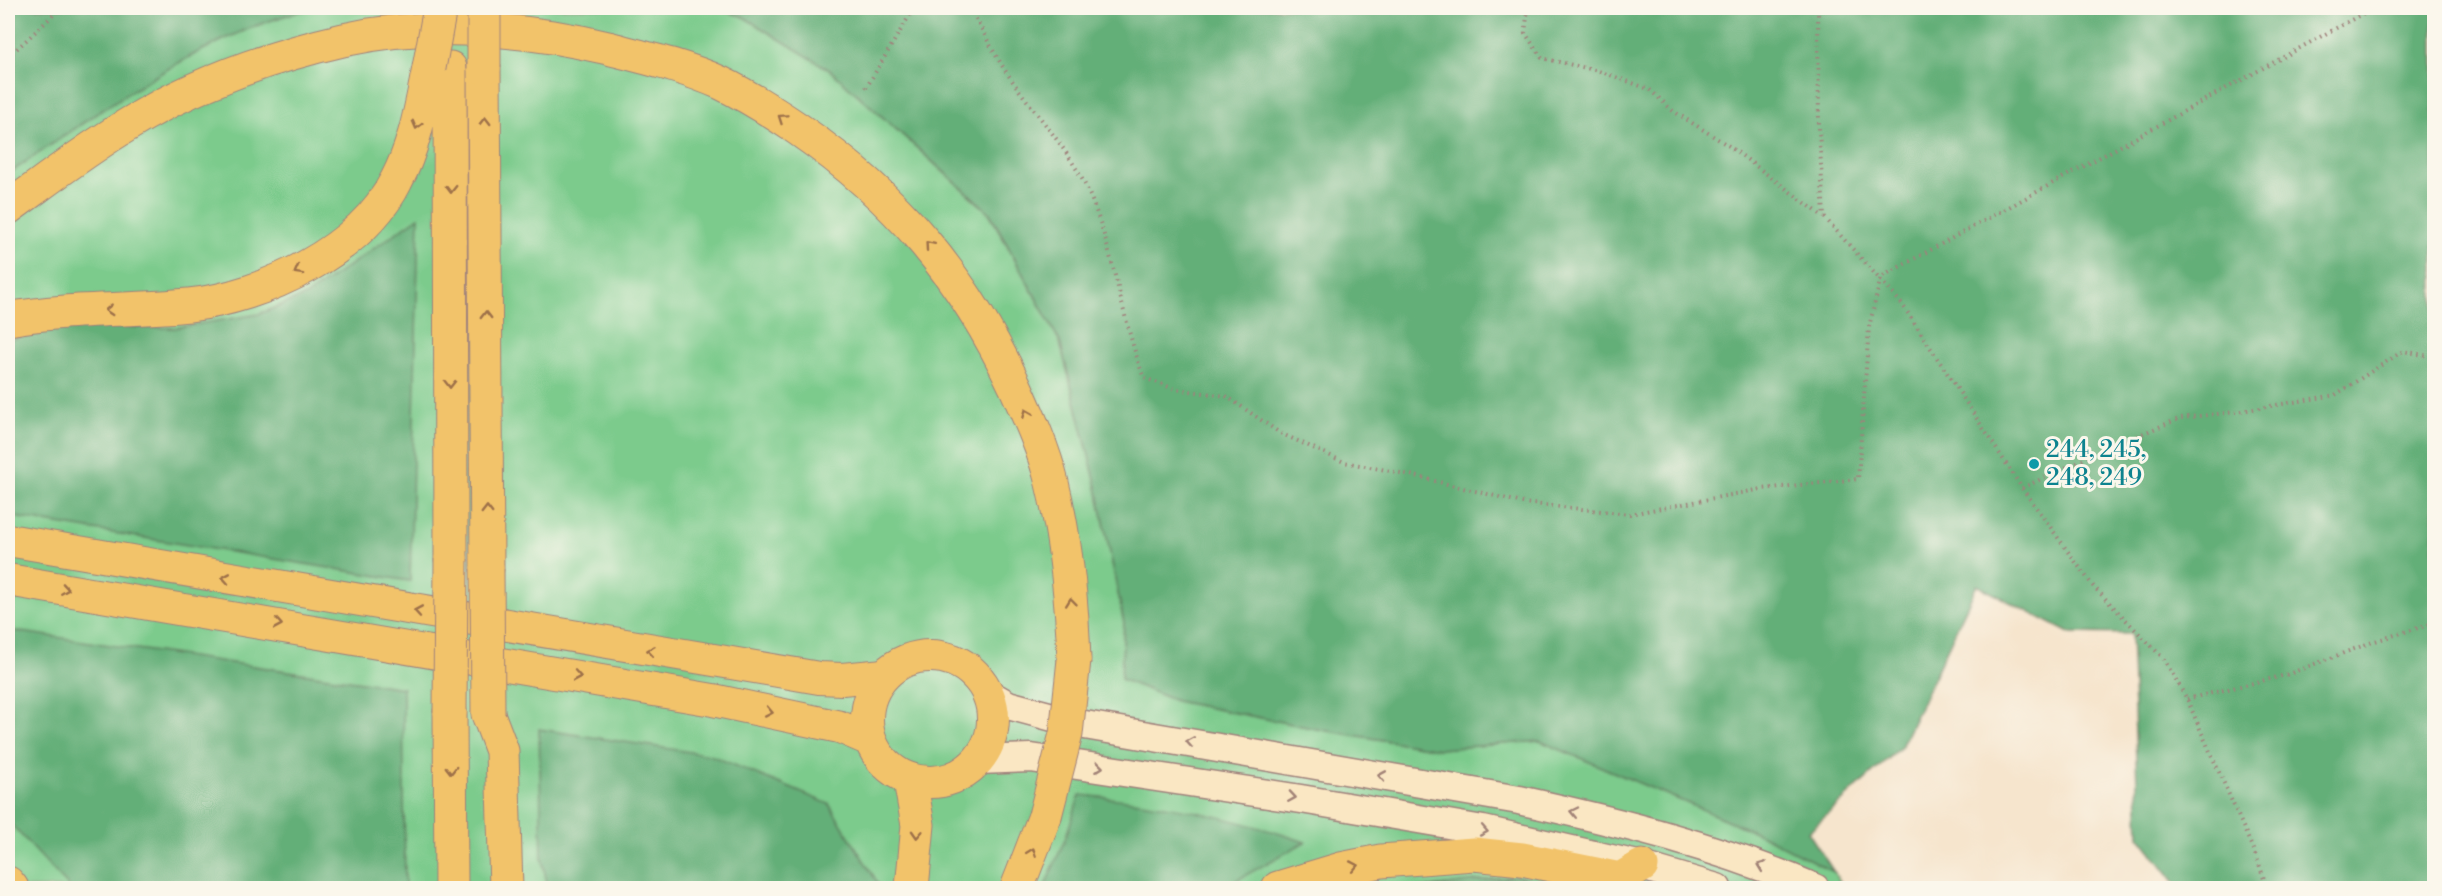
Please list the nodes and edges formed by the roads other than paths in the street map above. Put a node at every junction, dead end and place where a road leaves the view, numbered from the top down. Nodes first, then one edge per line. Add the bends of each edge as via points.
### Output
1 (440, 8) edge
2 (449, 8) edge
3 (484, 8) edge
4 (439, 68) junction
5 (8, 208) edge
6 (8, 319) edge
7 (8, 540) edge
8 (8, 580) edge
9 (884, 675) junction
10 (987, 693) junction
11 (488, 714) junction
12 (870, 740) junction
13 (978, 760) junction
14 (910, 780) junction
15 (1642, 866) junction
16 (8, 883) edge
17 (12, 888) edge
18 (451, 888) edge
19 (486, 888) edge
20 (506, 888) edge
21 (912, 888) edge
22 (1017, 888) edge
23 (1278, 888) edge
24 (1717, 888) edge
25 (1815, 888) edge

1 - 4 highway, bridge
2 - 4 highway
11 -> 3 highway, bridge
4 -> 6 highway via 413,140 383,202 355,231 303,269 261,289 215,301
4 -> 18 highway, bridge via 451,559
22 -> 5 highway, bridge via 1045,816 1066,734 1074,660 1067,565 1052,482 1001,356 960,286 905,217 868,182 765,106 721,83 658,61 562,37 516,31 400,31 275,58 204,85 132,122
9 -> 7 main road via 842,679 795,674
8 -> 12 main road via 713,700 840,727
9 - 10 main road via 910,659 940,657 968,669
9 - 12 main road via 867,712
10 - 13 main road via 992,706 992,728
25 -> 10 main road via 1723,852 1588,815 1079,723 1008,705
11 - 19 highway
11 - 20 highway via 502,751
12 - 14 main road via 879,757
13 - 14 main road via 947,780
13 -> 15 main road via 1031,758 1278,795 1483,830
14 -> 21 highway via 918,825
23 -> 15 highway via 1381,861 1474,854 1522,859 1620,879
15 - 24 main road
16 - 17 highway

